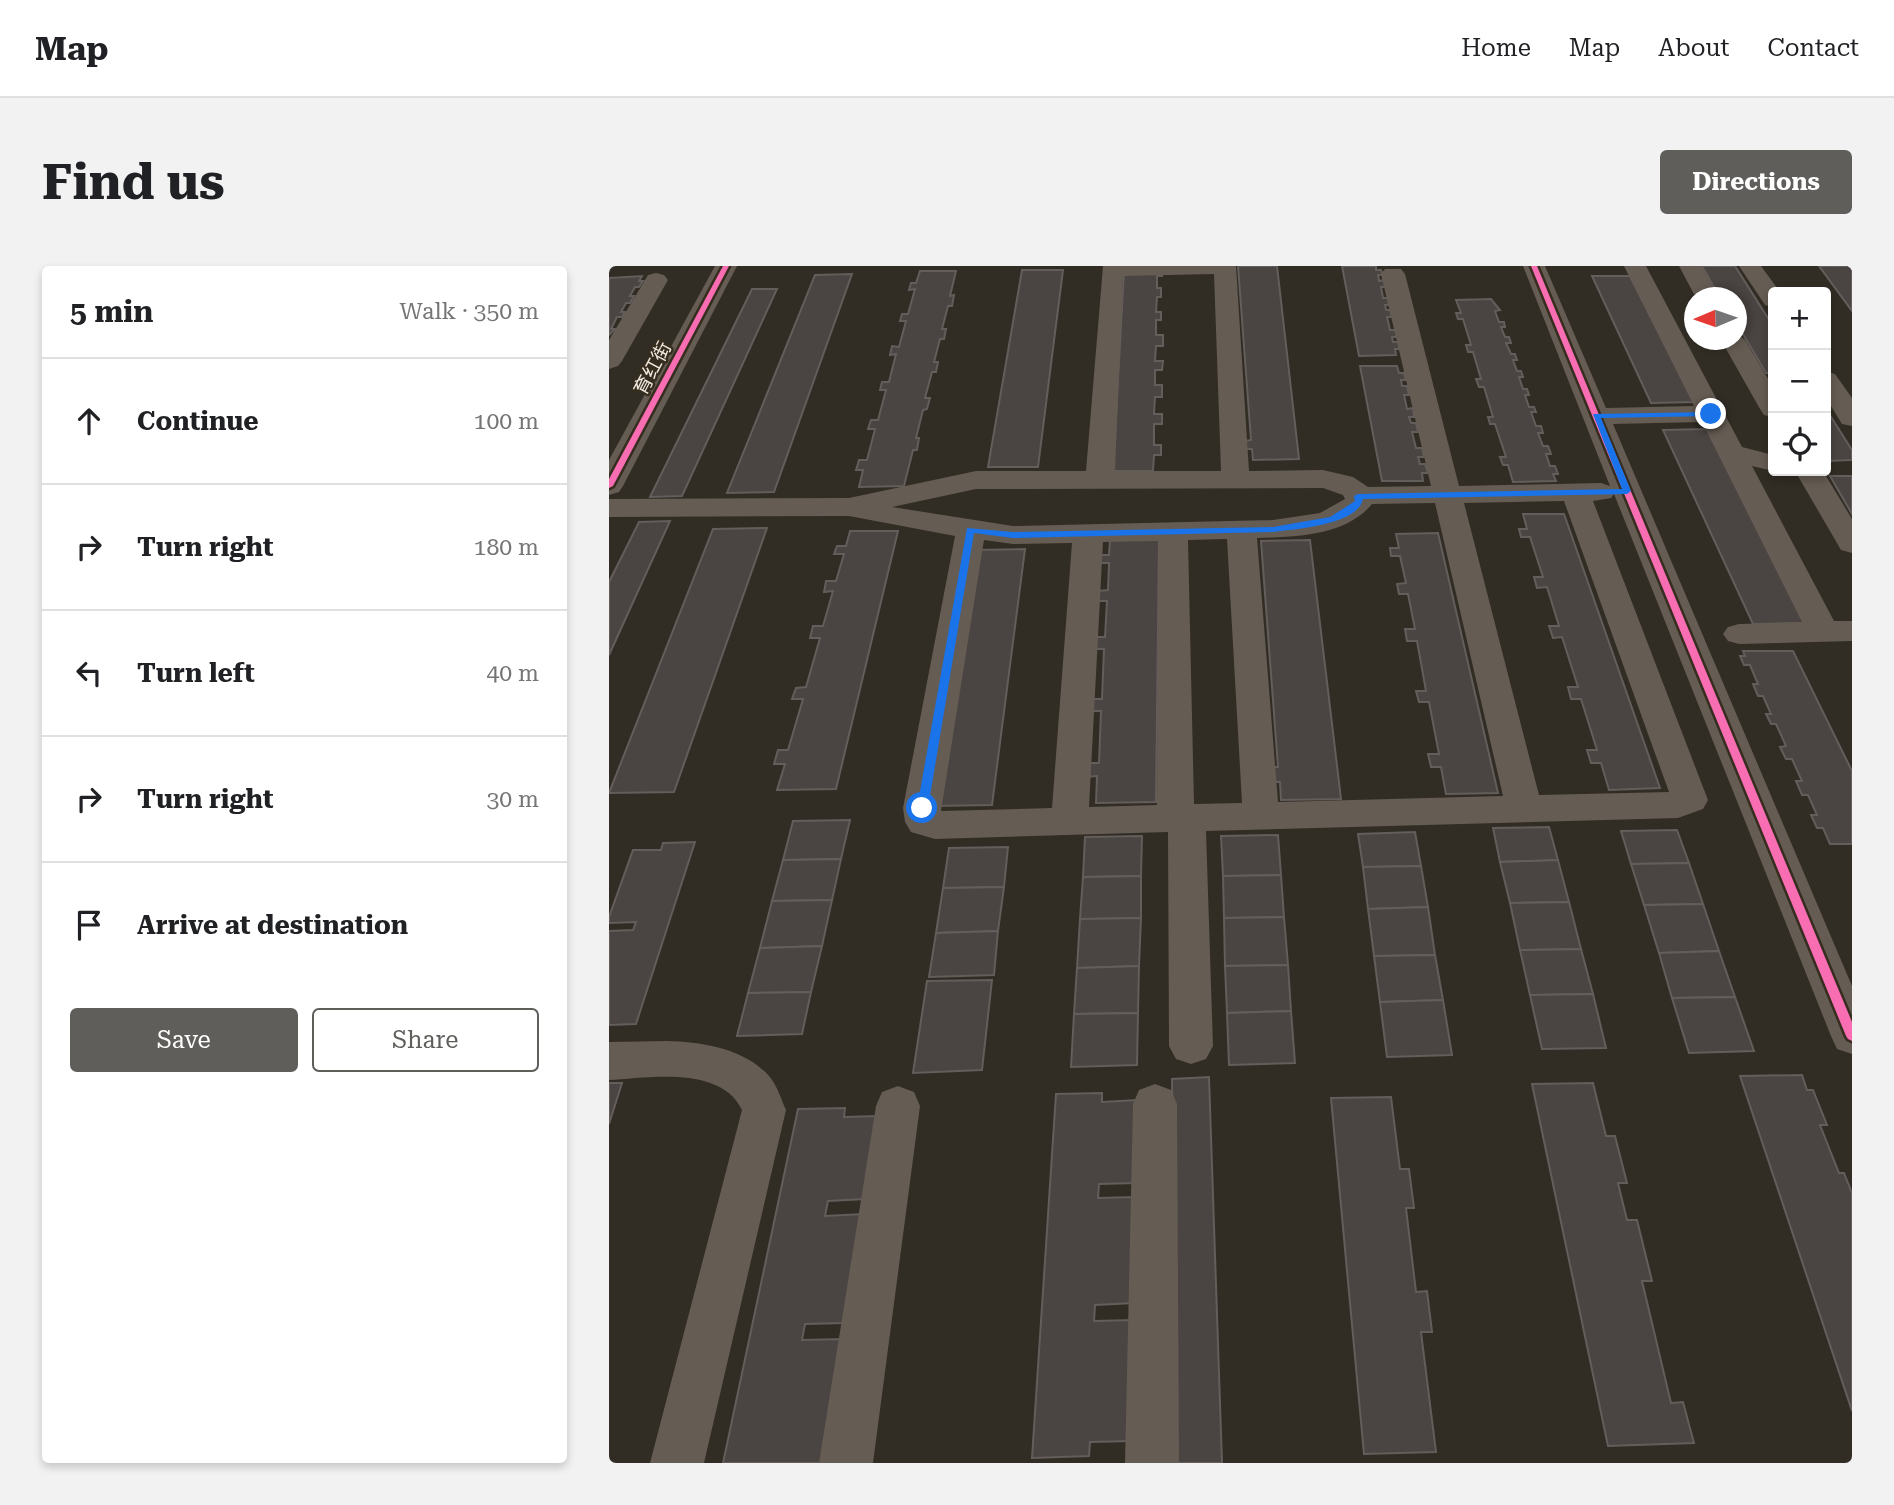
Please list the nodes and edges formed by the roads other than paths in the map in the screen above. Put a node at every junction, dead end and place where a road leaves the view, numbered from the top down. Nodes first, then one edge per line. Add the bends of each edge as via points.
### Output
1 (726, 266) edge
2 (1534, 266) edge
3 (1635, 266) edge
4 (1690, 266) edge
5 (1750, 266) edge
6 (1393, 274) dead end
7 (656, 280) dead end
8 (1702, 287) edge
9 (1768, 293) edge
10 (1732, 350) edge
11 (609, 361) edge
12 (1831, 386) edge
13 (1726, 396) junction
14 (1768, 408) edge
15 (1596, 416) junction
16 (1852, 418) edge
17 (1730, 452) junction
18 (1768, 462) edge
19 (612, 474) edge
20 (1812, 476) edge
21 (1235, 478) junction
22 (1100, 479) junction
23 (1627, 491) junction
24 (1574, 492) junction
25 (1447, 495) junction
26 (1358, 496) junction
27 (849, 507) junction
28 (609, 508) edge
29 (971, 530) junction
30 (1241, 530) junction
31 (1173, 531) junction
32 (1088, 533) junction
33 (1852, 544) edge
34 (1837, 631) edge
35 (1739, 634) dead end
36 (1524, 810) junction
37 (1261, 817) junction
38 (1182, 819) junction
39 (1070, 822) junction
40 (1852, 1036) edge
41 (1191, 1046) dead end
42 (609, 1061) edge
43 (1155, 1104) dead end
44 (898, 1106) dead end
45 (677, 1463) edge
46 (846, 1463) edge
47 (1152, 1463) edge

1 - 19 street, 育红街
2 - 15 street
3 - 13 street
4 - 8 street
5 - 9 street
6 - 25 street
7 - 11 street
10 - 13 street
12 - 16 street
13 - 14 street
13 - 15 street
13 - 17 street
15 - 23 street
17 - 18 street
17 - 34 street
20 - 33 street
21 - 22 street
21 - 22 street via 1226,267 1112,269
21 - 26 street via 1323,479 1343,483
22 - 27 street via 976,480
23 - 24 street
23 - 40 street
24 - 25 street
24 - 36 street via 1690,800 1678,805
25 - 26 street
25 - 36 street
26 - 30 street via 1360,501 1353,509 1333,519
27 - 28 street
27 - 29 street
29 - 32 street via 1013,535
29 - 39 street via 922,808 924,822
30 - 31 street
30 - 37 street
31 - 32 street
31 - 38 street
32 - 39 street
34 - 35 street
36 - 37 street
37 - 38 street
38 - 39 street
38 - 41 street
42 - 45 street via 711,1064 755,1091 764,1110
43 - 47 street
44 - 46 street

